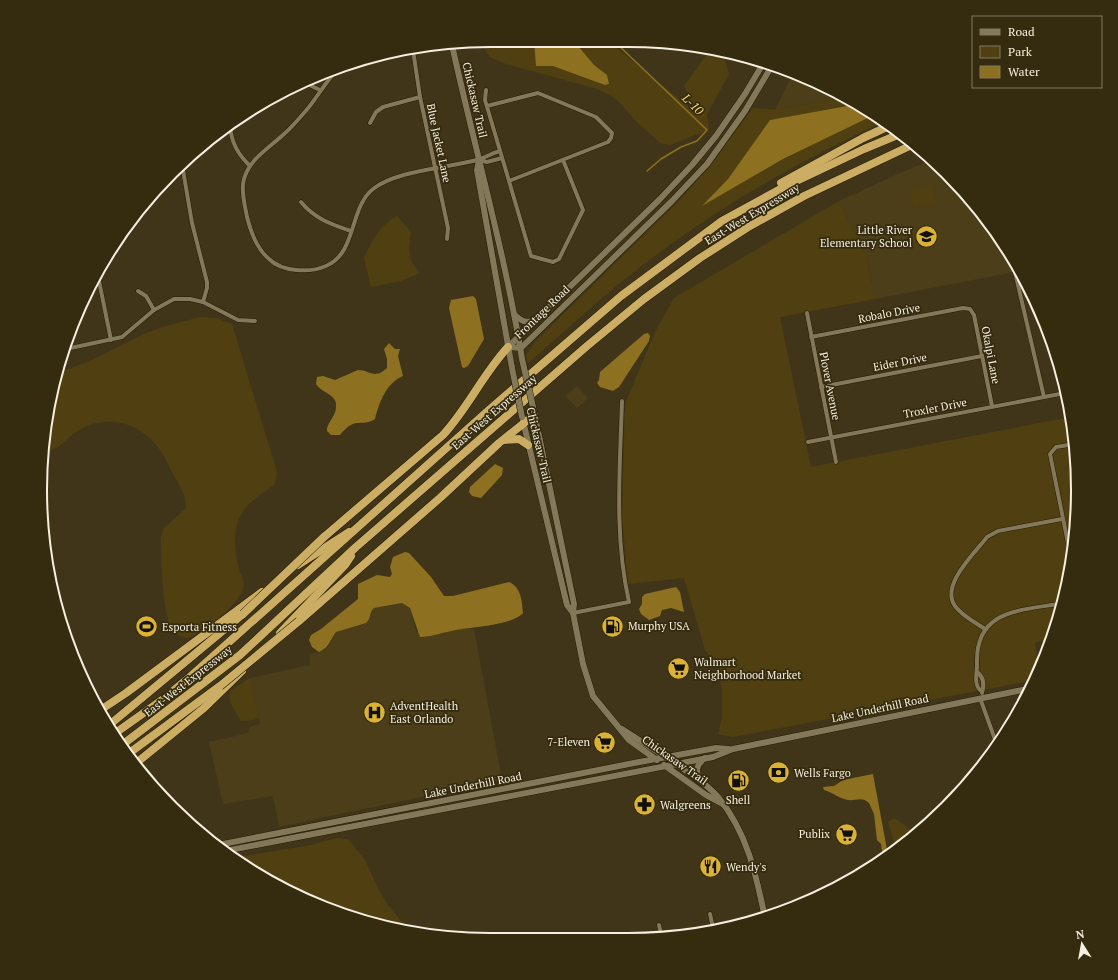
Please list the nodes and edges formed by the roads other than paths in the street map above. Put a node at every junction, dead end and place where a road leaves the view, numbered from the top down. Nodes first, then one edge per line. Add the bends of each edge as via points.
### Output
1 (453, 49) edge
2 (414, 54) edge
3 (761, 68) edge
4 (769, 71) edge
5 (331, 77) edge
6 (310, 85) edge
7 (320, 90) junction
8 (486, 90) dead end
9 (420, 97) junction
10 (487, 106) junction
11 (370, 123) dead end
12 (883, 129) edge
13 (231, 131) edge
14 (894, 136) edge
15 (908, 147) edge
16 (500, 151) junction
17 (502, 158) junction
18 (479, 160) junction
19 (563, 160) junction
20 (250, 166) junction
21 (436, 169) junction
22 (183, 171) edge
23 (509, 181) junction
24 (301, 202) dead end
25 (722, 221) junction
26 (352, 231) junction
27 (447, 239) dead end
28 (1016, 277) edge
29 (99, 282) edge
30 (138, 291) dead end
31 (203, 302) junction
32 (970, 309) joint
33 (154, 310) junction
34 (807, 313) dead end
35 (513, 314) junction
36 (537, 319) junction
37 (255, 320) dead end
38 (811, 336) junction
39 (518, 338) junction
40 (111, 340) junction
41 (508, 347) junction
42 (71, 348) edge
43 (521, 348) junction
44 (982, 356) junction
45 (821, 386) junction
46 (1060, 393) edge
47 (1044, 397) junction
48 (622, 401) dead end
49 (992, 406) junction
50 (533, 411) junction
51 (523, 420) junction
52 (831, 437) junction
53 (501, 441) junction
54 (808, 442) dead end
55 (528, 445) junction
56 (1068, 445) edge
57 (836, 462) dead end
58 (1062, 519) junction
59 (362, 525) junction
60 (1068, 543) edge
61 (356, 547) junction
62 (1056, 604) edge
63 (573, 613) junction
64 (985, 629) junction
65 (130, 689) junction
66 (1023, 689) edge
67 (981, 696) junction
68 (102, 705) edge
69 (104, 708) edge
70 (113, 722) edge
71 (619, 728) junction
72 (119, 731) edge
73 (995, 738) edge
74 (126, 742) edge
75 (638, 747) junction
76 (733, 749) junction
77 (132, 751) edge
78 (666, 758) junction
79 (705, 758) junction
80 (656, 759) junction
81 (139, 760) edge
82 (634, 763) junction
83 (675, 764) junction
84 (665, 766) junction
85 (700, 781) junction
86 (509, 788) junction
87 (494, 798) junction
88 (450, 799) junction
89 (723, 804) junction
90 (434, 810) junction
91 (314, 826) junction
92 (316, 834) junction
93 (224, 844) edge
94 (232, 850) edge
95 (764, 911) edge
96 (710, 914) dead end
97 (712, 924) edge
98 (660, 925) dead end
99 (661, 932) edge

1 - 18 street, Chickasaw Trail
2 - 9 street, Blue Jacket Lane
3 - 36 street, Frontage Road via 716,136 692,165
4 - 43 street, Frontage Road via 745,111 706,164 672,201
5 - 7 street
6 - 7 street
7 - 20 street via 308,108 285,133
8 - 10 street via 484,96
9 - 11 street via 383,107 376,112
9 - 21 street, Blue Jacket Lane
10 - 16 street
10 - 19 street via 538,93 596,117 611,131 612,137 608,142
12 - 25 highway via 796,174
13 - 20 street via 233,144
14 - 25 highway, East-West Expressway via 793,182
15 - 61 highway, East-West Expressway via 804,196 700,258 644,299 587,346
16 - 17 street
16 - 18 street
17 - 18 street via 487,162
17 - 23 street
18 - 21 street
18 - 35 street, Chickasaw Trail
18 - 41 street, Chickasaw Trail via 477,170
19 - 23 street
19 - 23 street via 583,210 555,262 531,256
20 - 26 street via 243,192 249,227 261,253 273,263 285,268 307,271 326,266 342,255
21 - 26 street via 383,181 363,199
21 - 27 street, Blue Jacket Lane via 448,228
22 - 31 street via 192,223 207,282
24 - 26 street via 310,214 322,221
25 - 59 highway, East-West Expressway via 621,296 489,410
28 - 47 street
29 - 40 street
30 - 33 street via 146,296
31 - 33 street via 174,299
31 - 37 street via 238,320
32 - 38 street, Robalo Drive via 963,308
32 - 44 street, Okalpi Lane via 974,315
33 - 40 street via 128,333
34 - 38 street, Plover Avenue
35 - 36 street via 522,321 530,322
35 - 39 street, Chickasaw Trail
36 - 39 street, Frontage Road
38 - 45 street, Plover Avenue
39 - 41 street, Frontage Road
39 - 43 street, Chickasaw Trail
40 - 42 street
41 - 43 street, Frontage Road
41 - 51 street, Chickasaw Trail, bridge
41 - 70 highway, bridge via 443,435 324,537 244,614
43 - 50 street, Chickasaw Trail, bridge
44 - 45 street, Eider Drive
44 - 49 street, Okalpi Lane
45 - 52 street, Plover Avenue
46 - 47 street, Troxler Drive
47 - 49 street, Troxler Drive
48 - 63 street via 619,516 621,561 629,602
49 - 52 street, Troxler Drive
50 - 51 highway
50 - 63 street, Chickasaw Trail via 574,604
51 - 53 highway
51 - 55 street, Chickasaw Trail
52 - 54 street, Troxler Drive
52 - 57 street, Plover Avenue
53 - 55 highway via 519,439
53 - 77 highway, bridge via 300,621 220,686
55 - 63 street, Chickasaw Trail via 567,605
56 - 58 street via 1056,447 1050,454
58 - 60 street
58 - 64 street via 992,534 954,579 951,592 955,607
59 - 65 highway via 304,561
59 - 72 highway, East-West Expressway via 191,676
61 - 74 highway, East-West Expressway via 240,655
61 - 81 highway via 345,565 235,679
62 - 64 street via 1006,614
63 - 71 street, Chickasaw Trail via 589,687 600,706
64 - 67 street via 978,645 975,676
65 - 68 highway
65 - 69 highway
66 - 67 street, Lake Underhill Road
67 - 73 street
67 - 76 street, Lake Underhill Road
71 - 75 street, Chickasaw Trail via 628,740
71 - 78 street, Chickasaw Trail
75 - 80 street, Chickasaw Trail
75 - 82 street via 640,755
76 - 78 street, Lake Underhill Road via 716,748
76 - 79 street, Lake Underhill Road
78 - 80 street, Lake Underhill Road
78 - 83 street, Chickasaw Trail
79 - 83 street, Lake Underhill Road
79 - 85 street via 697,770
80 - 82 street, Lake Underhill Road
80 - 84 street, Chickasaw Trail
82 - 86 street, Lake Underhill Road
83 - 84 street, Lake Underhill Road
83 - 85 street, Chickasaw Trail
84 - 87 street, Lake Underhill Road
84 - 89 street, Chickasaw Trail
85 - 89 street, Chickasaw Trail
86 - 87 street
86 - 88 street, Lake Underhill Road
87 - 90 street, Lake Underhill Road
88 - 90 street
88 - 91 street, Lake Underhill Road
89 - 95 street, Chickasaw Trail via 748,848
90 - 92 street, Lake Underhill Road
91 - 92 street
91 - 93 street, Lake Underhill Road
92 - 94 street, Lake Underhill Road
96 - 97 street
98 - 99 street

